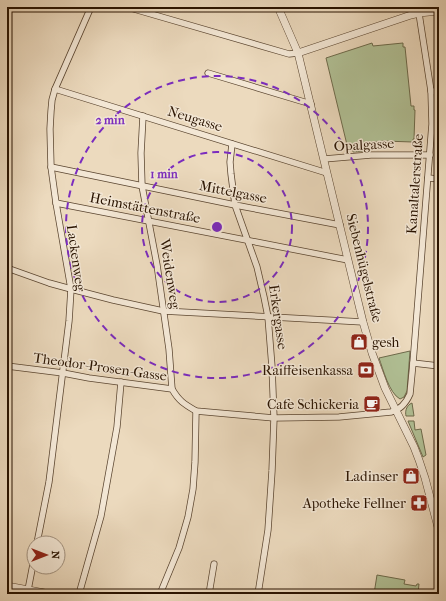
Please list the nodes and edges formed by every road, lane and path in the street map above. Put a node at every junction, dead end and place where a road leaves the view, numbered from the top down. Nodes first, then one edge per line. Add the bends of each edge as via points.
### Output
1 (91, 7) edge
2 (127, 7) edge
3 (278, 7) edge
4 (419, 10) edge
5 (439, 11) edge
6 (298, 53) junction
7 (208, 73) dead end
8 (55, 89) junction
9 (431, 91) junction
10 (439, 92) edge
11 (311, 104) junction
12 (143, 116) junction
13 (232, 144) junction
14 (430, 155) junction
15 (324, 160) junction
16 (51, 167) junction
17 (327, 173) junction
18 (428, 178) junction
19 (439, 179) edge
20 (142, 186) junction
21 (56, 203) junction
22 (235, 206) junction
23 (148, 221) junction
24 (340, 225) junction
25 (247, 240) junction
26 (348, 260) junction
27 (7, 268) edge
28 (70, 289) junction
29 (163, 310) junction
30 (268, 317) junction
31 (363, 322) junction
32 (413, 363) junction
33 (7, 366) edge
34 (439, 366) edge
35 (63, 374) junction
36 (121, 382) junction
37 (172, 389) junction
38 (196, 411) junction
39 (397, 411) junction
40 (274, 418) junction
41 (439, 531) edge
42 (39, 535) edge
43 (214, 564) dead end
44 (31, 575) edge
45 (7, 586) edge
46 (28, 590) junction
47 (50, 594) edge
48 (79, 594) edge
49 (160, 594) edge
50 (209, 594) edge
51 (258, 594) edge

1 - 8 street, Lackenweg
2 - 6 street via 289,54
3 - 6 street, Siebenhügelstraße
4 - 5 street
4 - 6 street
4 - 9 street, Kanaltalerstraße
6 - 11 street, Siebenhügelstraße
7 - 11 street
8 - 12 street, Neugasse
8 - 16 street, Lackenweg via 51,112
9 - 10 street
9 - 14 street, Kanaltalerstraße
11 - 15 street, Siebenhügelstraße
12 - 13 street, Neugasse
12 - 20 street, Weidenweg
13 - 17 street, Neugasse
13 - 22 street, Erkergasse via 230,162
14 - 15 street, Opalgasse via 371,155
14 - 18 street, Kanaltalerstraße
15 - 17 street, Siebenhügelstraße
16 - 20 street, Mittelgasse
16 - 21 street, Lackenweg
17 - 24 street, Siebenhügelstraße
18 - 19 street
18 - 32 street, Kanaltalerstraße
20 - 22 street, Mittelgasse
20 - 23 street, Weidenweg
21 - 23 street, Heimstättenstraße
21 - 28 street, Lackenweg
22 - 24 street, Mittelgasse
22 - 25 street, Erkergasse
23 - 25 street, Heimstättenstraße
23 - 29 street, Weidenweg
24 - 26 street, Siebenhügelstraße
25 - 26 street, Heimstättenstraße
25 - 30 street, Erkergasse via 257,267
26 - 31 street, Siebenhügelstraße
27 - 28 street
28 - 29 street
28 - 35 street, Lackenweg
29 - 30 street
29 - 37 street, Weidenweg
30 - 31 street
30 - 40 street, Erkergasse
31 - 39 street, Siebenhügelstraße via 372,354
32 - 34 street
32 - 39 street, Kanaltalerstraße via 410,394
33 - 35 street, Theodor-Prosen-Gasse
35 - 36 street, Theodor-Prosen-Gasse
35 - 42 street, Lackenweg via 49,482
36 - 37 street, Theodor-Prosen-Gasse
36 - 48 street via 118,427 104,501
37 - 38 street, Theodor-Prosen-Gasse via 178,398
38 - 40 street
38 - 49 street via 193,489 188,517 180,548
39 - 40 street via 339,417
39 - 41 street, Siebenhügelstraße via 419,460
40 - 51 street, Erkergasse via 268,530
43 - 50 street
44 - 46 street
45 - 46 street
46 - 47 street

